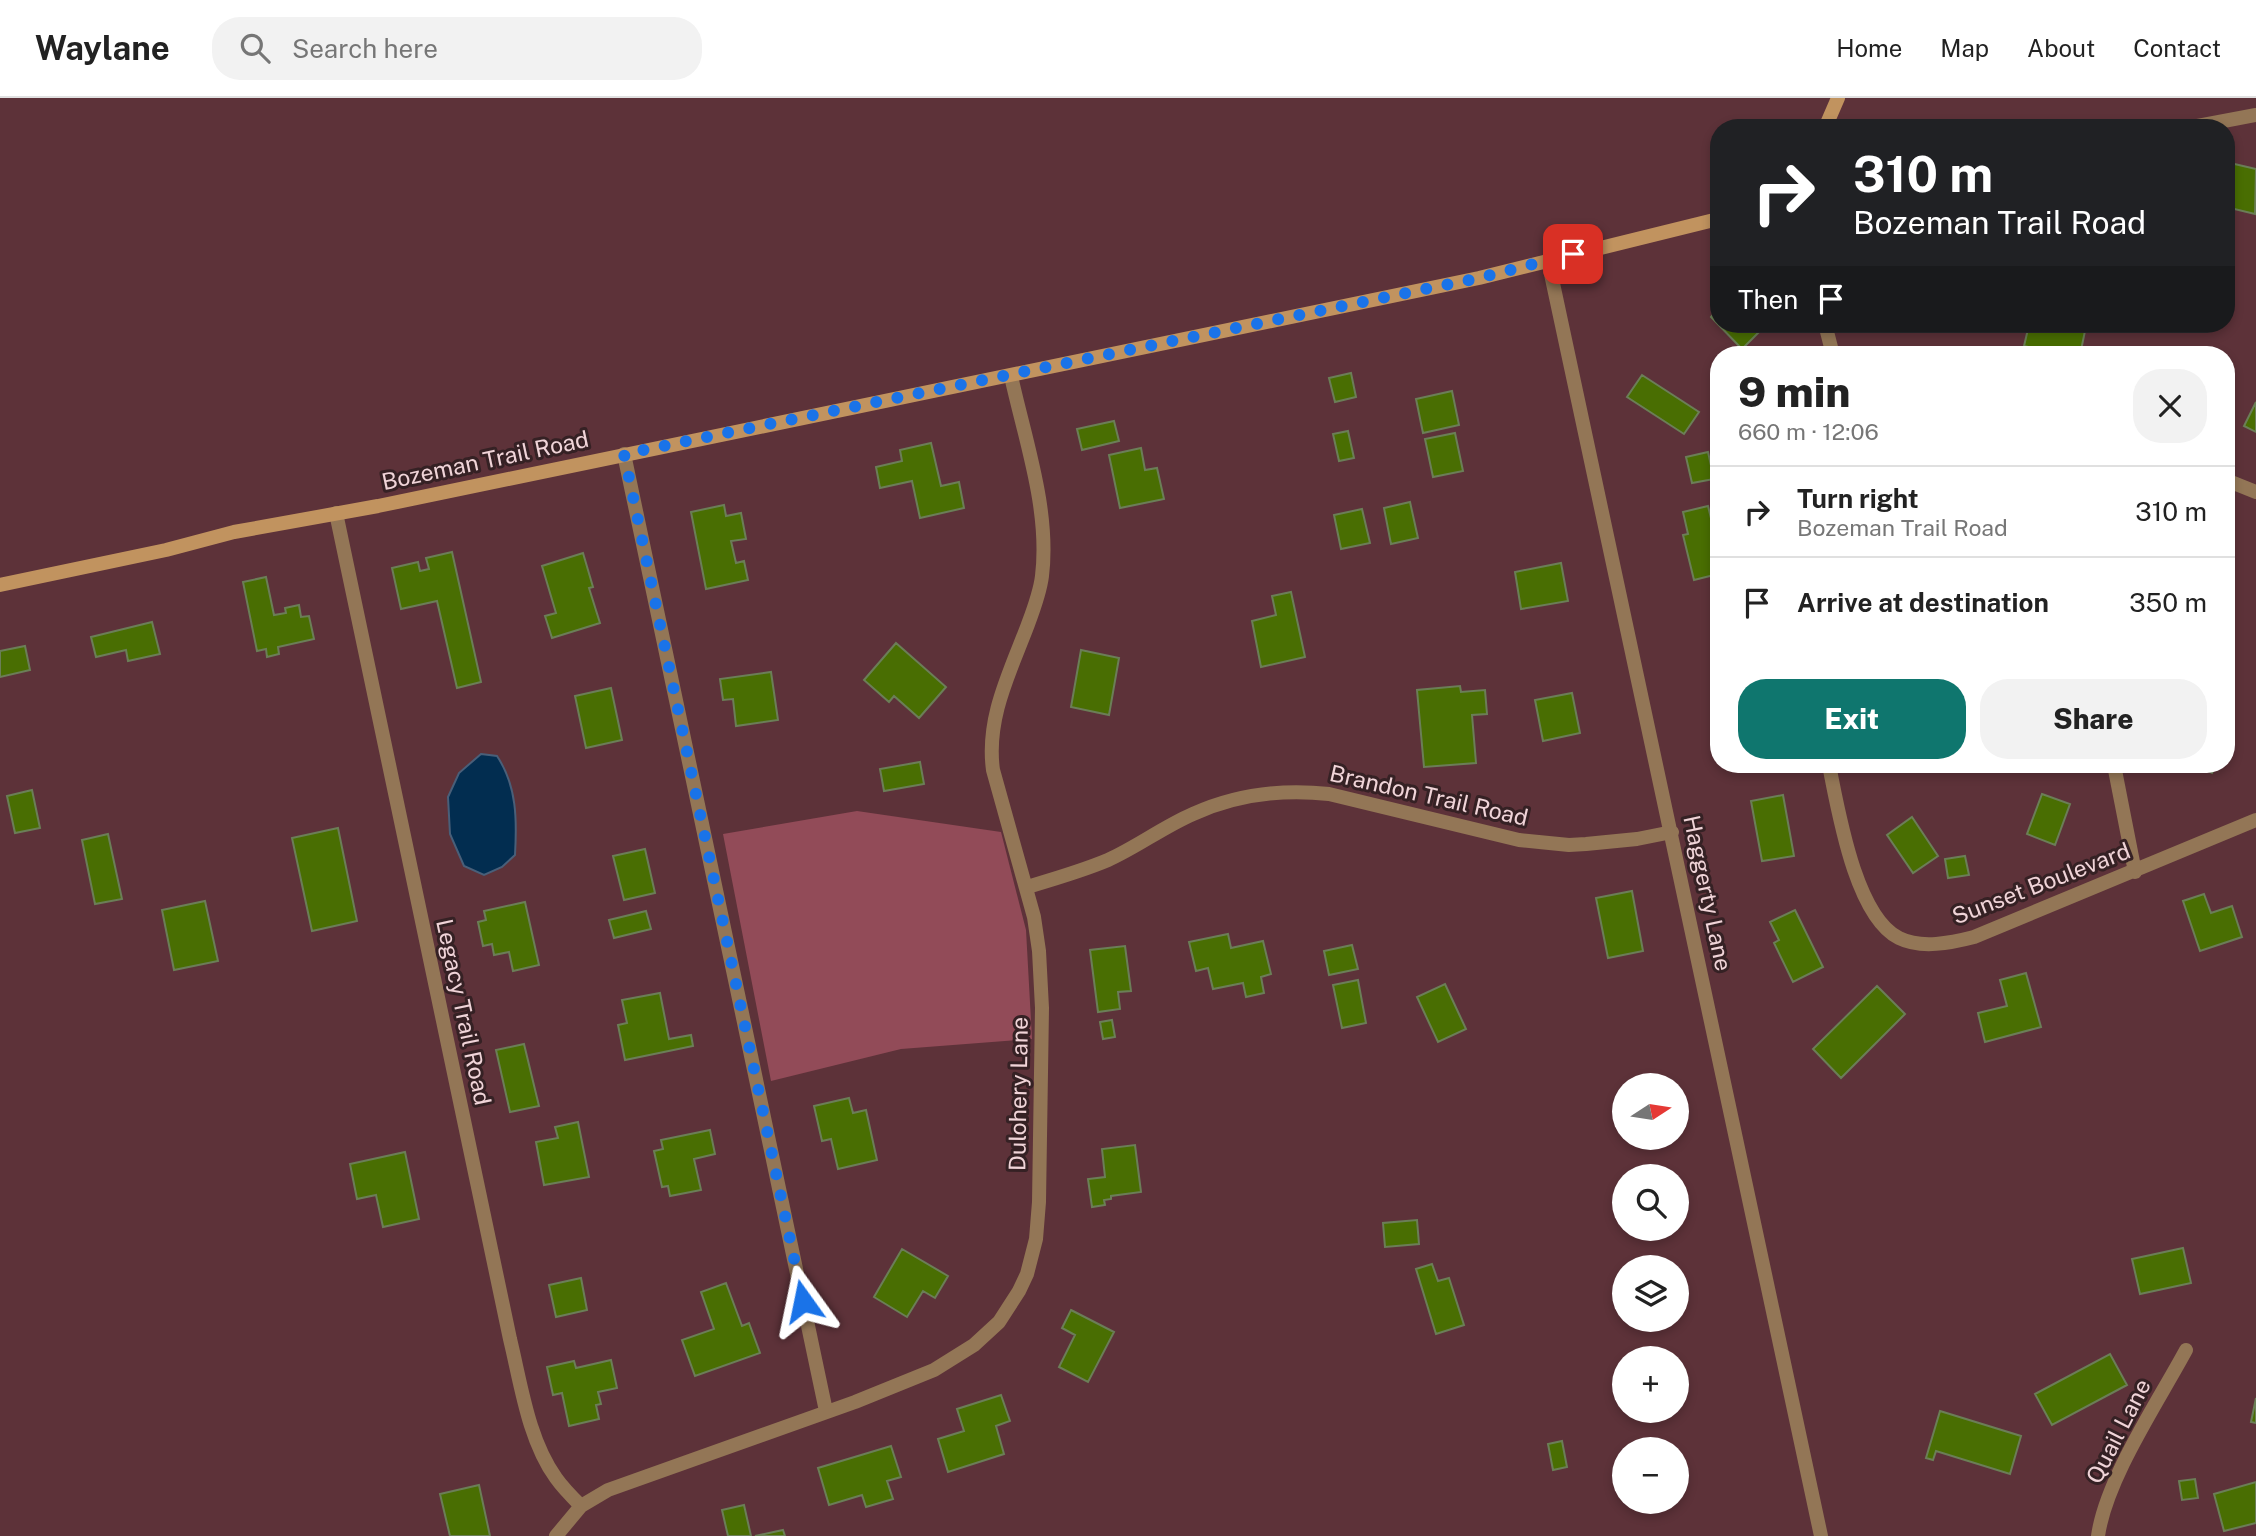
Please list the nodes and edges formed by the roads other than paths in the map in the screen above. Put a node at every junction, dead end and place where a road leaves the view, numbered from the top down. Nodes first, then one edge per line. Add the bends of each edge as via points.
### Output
1 (1838, 98) edge
2 (2256, 115) edge
3 (1829, 119) edge
4 (2235, 119) edge
5 (1710, 221) edge
6 (1548, 260) junction
7 (1011, 376) junction
8 (624, 454) junction
9 (2235, 484) edge
10 (2256, 492) edge
11 (336, 513) junction
12 (0, 585) edge
13 (1831, 773) edge
14 (2116, 773) edge
15 (2256, 820) edge
16 (1672, 832) junction
17 (2135, 872) junction
18 (1027, 887) junction
19 (2186, 1350) dead end
20 (826, 1410) junction
21 (580, 1506) junction
22 (556, 1536) edge
23 (1821, 1536) edge
24 (2098, 1536) edge

1 - 3 street
2 - 4 street
5 - 6 street, Bozeman Trail Road
6 - 7 street, Bozeman Trail Road
6 - 16 street, Haggerty Lane
7 - 8 street, Bozeman Trail Road
7 - 18 street, Dulohery Lane via 1041,515 1042,577 999,700 990,751
8 - 11 street, Bozeman Trail Road
8 - 20 street
9 - 10 street
11 - 12 street, Bozeman Trail Road
11 - 21 street, Legacy Trail Road via 528,1413 555,1476
13 - 17 street, Sunset Boulevard via 1854,871 1868,902 1882,924 1907,941 1933,944 1974,937
14 - 17 street
15 - 17 street, Sunset Boulevard
16 - 18 street, Brandon Trail Road via 1569,845 1519,840 1329,794 1266,793 1194,813 1108,860
16 - 23 street, Haggerty Lane
18 - 20 street, Dulohery Lane via 1040,951 1042,1008 1039,1202 1027,1274 999,1322 961,1355 934,1370
19 - 24 street, Quail Lane via 2123,1464
20 - 21 street, Dulohery Lane via 608,1490
21 - 22 street, Dulohery Lane

